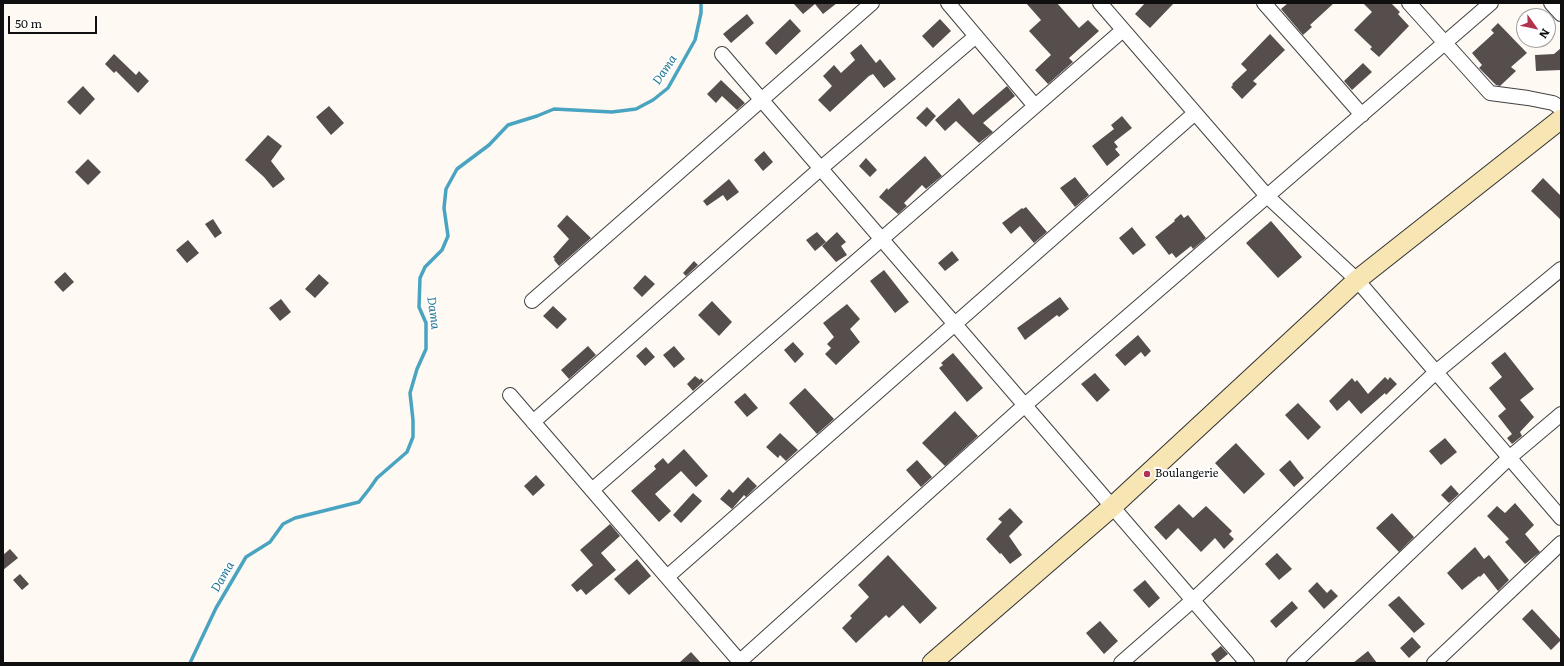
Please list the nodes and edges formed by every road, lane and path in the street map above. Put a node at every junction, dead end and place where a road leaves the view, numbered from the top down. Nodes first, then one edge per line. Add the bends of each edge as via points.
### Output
1 (872, 3) edge
2 (948, 3) edge
3 (1100, 3) edge
4 (1264, 3) edge
5 (1409, 3) edge
6 (1491, 3) edge
7 (1551, 3) edge
8 (1561, 14) edge
9 (1123, 30) junction
10 (976, 36) junction
11 (1444, 43) junction
12 (722, 54) dead end
13 (761, 100) junction
14 (1035, 106) junction
15 (1561, 108) edge
16 (1195, 113) junction
17 (1362, 115) junction
18 (1561, 119) edge
19 (820, 168) junction
20 (1267, 196) junction
21 (882, 239) junction
22 (1561, 269) edge
23 (1357, 280) junction
24 (532, 301) dead end
25 (955, 324) junction
26 (1436, 372) junction
27 (510, 395) dead end
28 (1025, 405) junction
29 (1561, 414) edge
30 (533, 422) junction
31 (1509, 458) junction
32 (592, 490) junction
33 (1112, 507) junction
34 (1561, 518) edge
35 (1561, 543) edge
36 (667, 577) junction
37 (1193, 600) junction
38 (740, 662) edge
39 (932, 663) edge
40 (1121, 663) edge
41 (1247, 663) edge
42 (1294, 663) edge
43 (1434, 663) edge

1 - 13 street
2 - 10 street
3 - 9 street
4 - 17 street
5 - 11 street
6 - 11 street
7 - 8 street
9 - 14 street
9 - 16 street
10 - 14 street
10 - 19 street
11 - 15 street via 1490,93 1553,103
11 - 17 street
12 - 13 street
13 - 19 street
13 - 24 street
14 - 21 street
16 - 20 street
16 - 25 street
17 - 20 street
18 - 23 street
19 - 21 street
19 - 30 street
20 - 23 street
20 - 28 street
21 - 25 street
21 - 32 street
22 - 26 street
23 - 26 street
23 - 33 street
25 - 28 street
25 - 36 street
26 - 31 street
26 - 37 street
27 - 30 street
28 - 33 street
28 - 38 street
29 - 31 street
30 - 32 street
31 - 34 street
31 - 42 street
32 - 36 street
33 - 37 street
33 - 39 street
35 - 43 street
36 - 38 street
37 - 40 street
37 - 41 street

